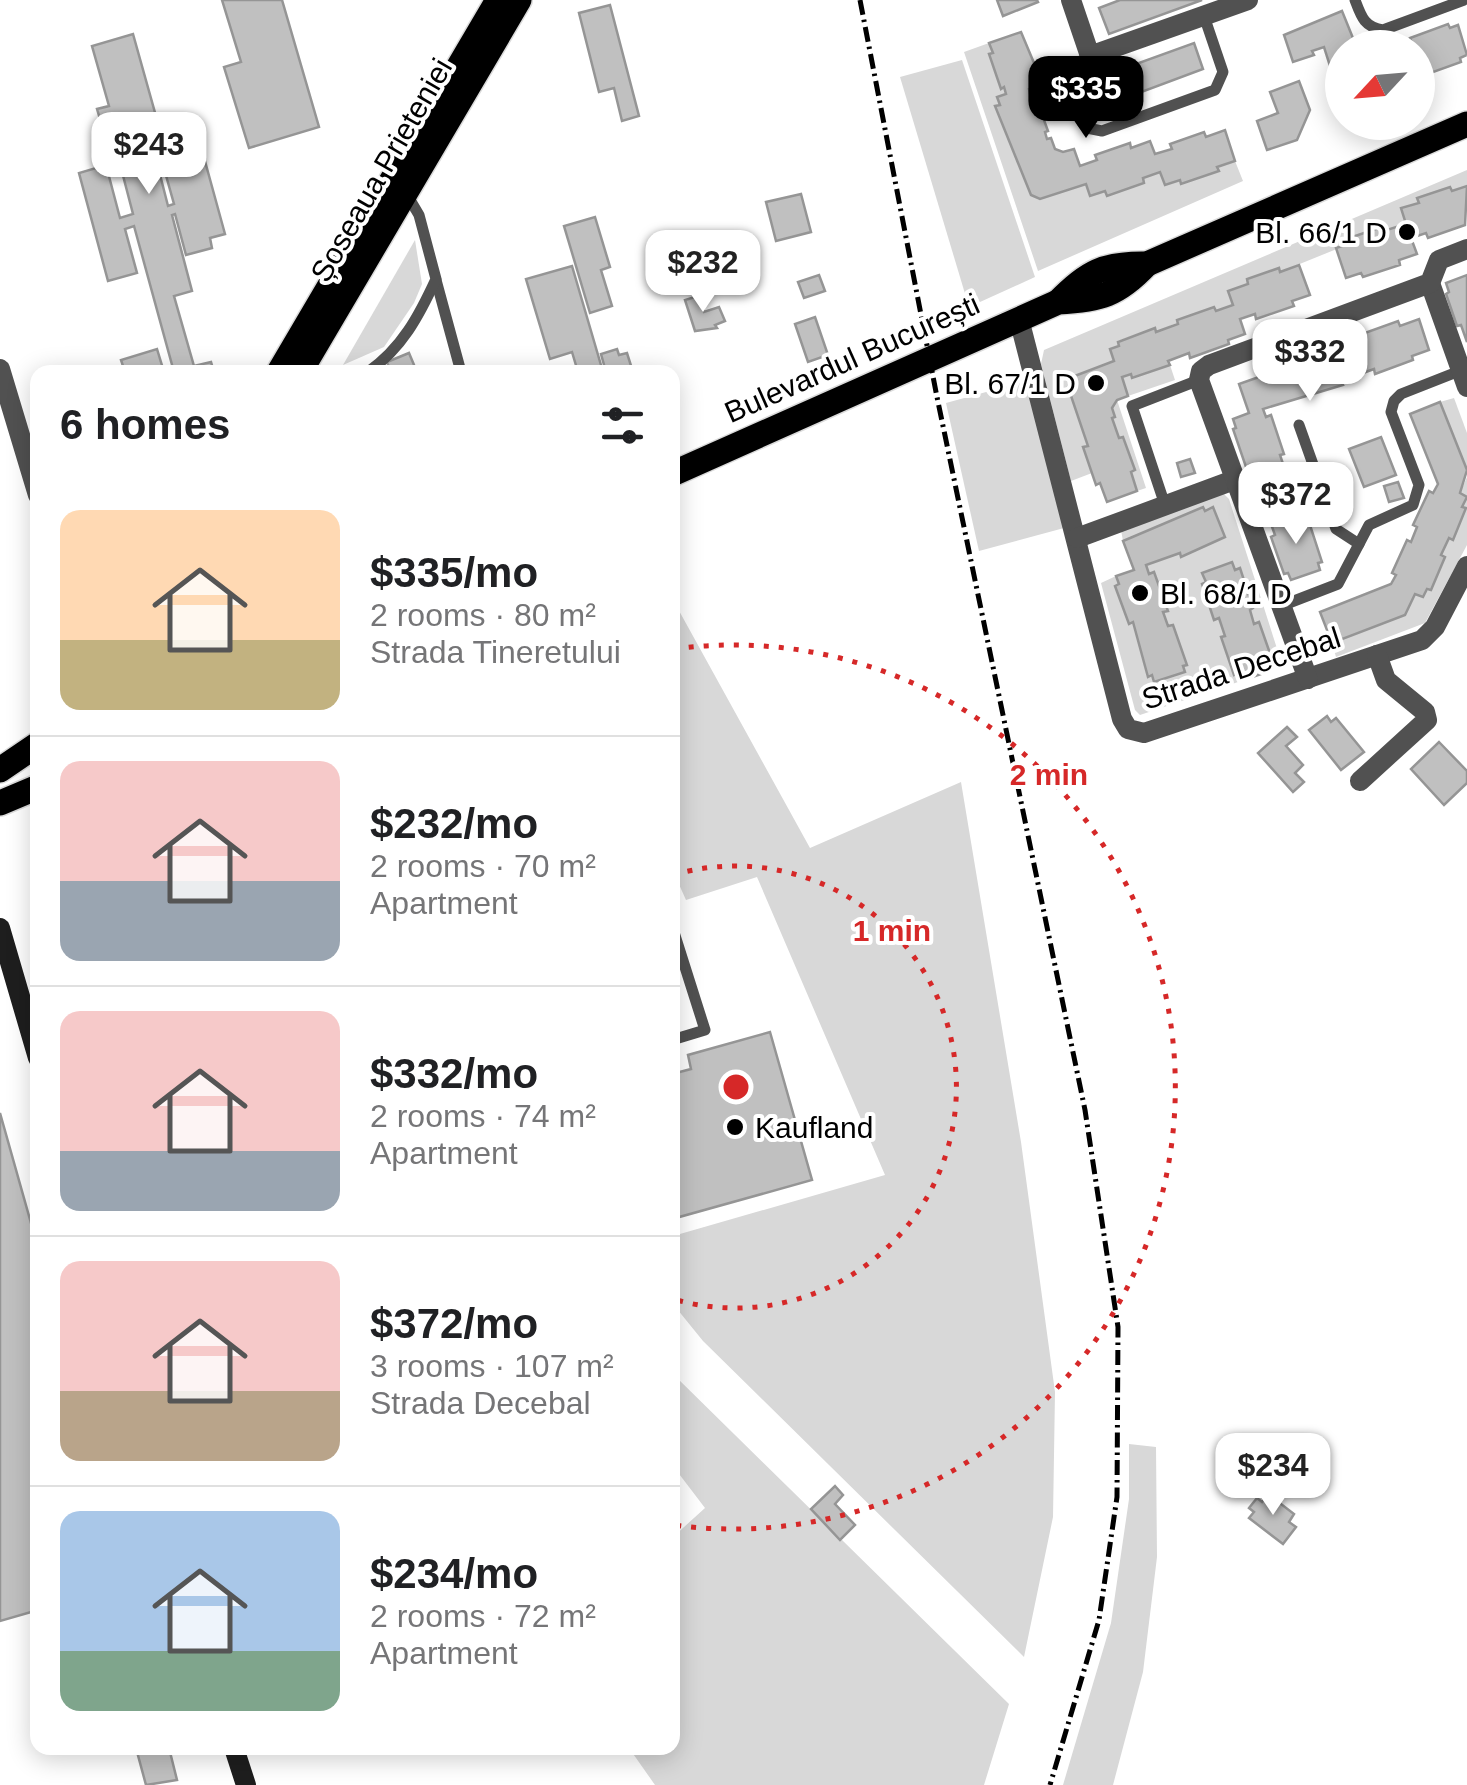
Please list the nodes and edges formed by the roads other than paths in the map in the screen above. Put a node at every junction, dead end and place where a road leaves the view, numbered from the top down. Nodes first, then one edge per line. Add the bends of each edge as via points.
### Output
1 (498, 0) edge
2 (519, 0) edge
3 (1070, 0) edge
4 (1248, 0) edge
5 (1355, 0) edge
6 (1464, 0) edge
7 (1204, 16) junction
8 (1090, 56) junction
9 (1467, 124) edge
10 (406, 193) junction
11 (1467, 249) edge
12 (436, 279) junction
13 (1430, 283) junction
14 (1019, 320) junction
15 (283, 365) edge
16 (304, 365) edge
17 (376, 365) edge
18 (459, 365) edge
19 (0, 369) edge
20 (1464, 378) edge
21 (1199, 380) junction
22 (1299, 425) dead end
23 (30, 468) edge
24 (680, 470) edge
25 (1234, 480) junction
26 (1165, 505) junction
27 (1077, 538) junction
28 (1360, 544) junction
29 (1467, 566) edge
30 (1281, 606) junction
31 (1377, 655) junction
32 (1308, 679) junction
33 (30, 749) edge
34 (0, 770) edge
35 (1360, 781) dead end
36 (30, 790) edge
37 (0, 802) edge
38 (0, 928) edge
39 (680, 950) edge
40 (30, 1031) edge
41 (680, 1038) edge
42 (236, 1755) edge
43 (246, 1785) edge

1 - 15 main road, Șoseaua Prieteniei
2 - 10 main road, Șoseaua Prieteniei
3 - 8 street
4 - 7 street
5 - 6 lane via 1362,20 1383,30
7 - 8 street
7 - 8 lane via 1223,72 1215,90 1102,131 1082,122 1067,80 1072,66
9 - 14 main road, Bulevardul București via 1147,264 1116,263 1082,277 1058,302
10 - 12 lane via 419,215
10 - 16 main road, Șoseaua Prieteniei
11 - 13 street via 1439,260
12 - 17 lane via 412,328
12 - 18 lane
13 - 20 street
13 - 21 street via 1209,366
14 - 24 main road, Bulevardul București
14 - 27 street, Strada Decebal
19 - 23 street
20 - 28 lane via 1394,401 1418,496 1404,512 1369,526
21 - 25 street
21 - 26 lane via 1132,406
22 - 28 lane via 1336,530
25 - 26 street
25 - 30 street
26 - 27 street
27 - 32 street, Strada Decebal via 1128,729 1144,733
28 - 30 lane via 1338,584
29 - 31 street, Strada Decebal via 1429,634
30 - 32 street
31 - 32 street, Strada Decebal
31 - 35 street, Strada Decebal via 1388,682 1428,720
33 - 34 main road
36 - 37 main road
38 - 40 main road
39 - 41 lane via 706,1030
42 - 43 main road

